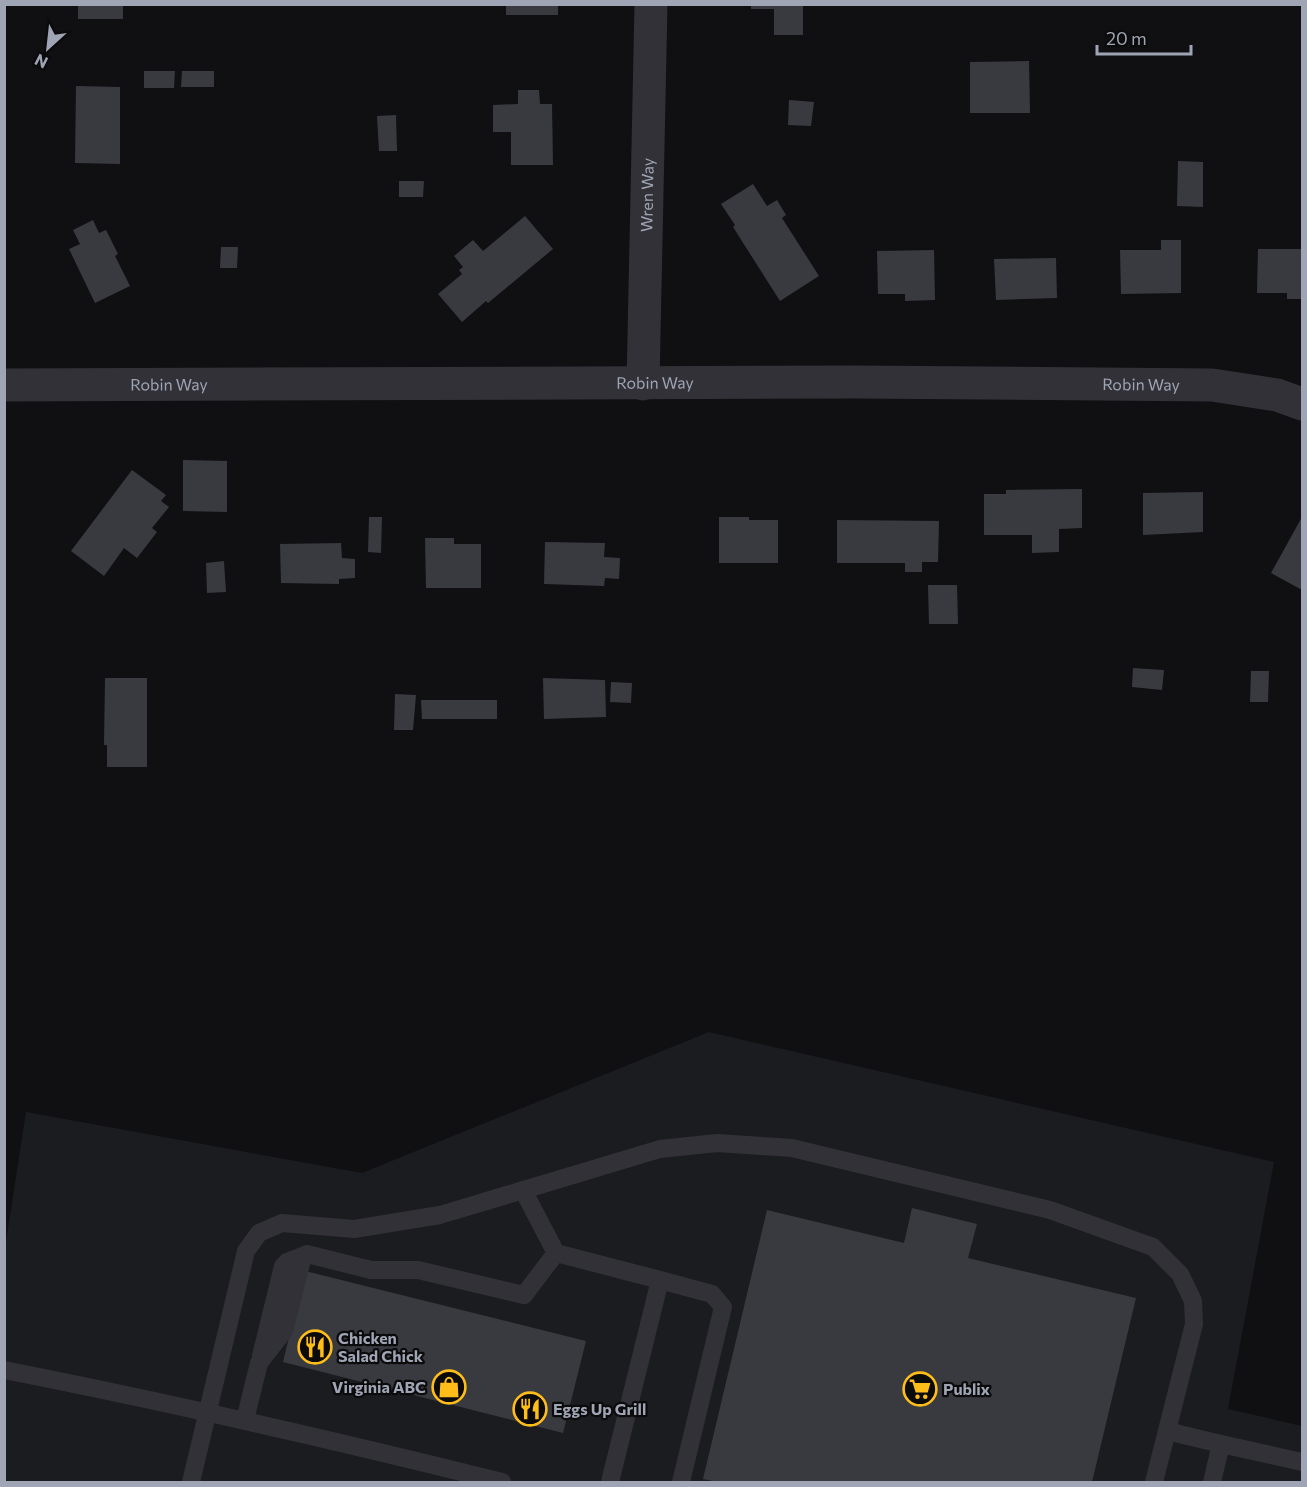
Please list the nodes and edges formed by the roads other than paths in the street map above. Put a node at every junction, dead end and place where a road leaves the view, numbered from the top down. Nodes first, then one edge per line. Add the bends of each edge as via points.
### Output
1 (651, 4) edge
2 (643, 384) junction
3 (4, 385) edge
4 (1302, 404) edge
5 (523, 1190) junction
6 (556, 1253) junction
7 (660, 1280) junction
8 (4, 1370) edge
9 (208, 1412) junction
10 (245, 1420) junction
11 (1167, 1431) junction
12 (1221, 1444) junction
13 (1302, 1462) edge
14 (191, 1482) edge
15 (502, 1482) edge
16 (610, 1482) edge
17 (681, 1482) edge
18 (1154, 1482) edge
19 (1212, 1482) edge

1 - 2 street, Wren Way
2 - 3 street, Robin Way
2 - 4 street, Robin Way via 1212,385 1277,395
5 - 6 lane
5 - 9 lane via 429,1217 354,1229 282,1223 259,1233 246,1251
5 - 11 lane via 660,1149 717,1143 792,1148 1050,1210 1154,1247 1180,1274 1193,1301 1194,1324
6 - 7 lane
6 - 10 lane via 524,1295 418,1270 371,1270 303,1256 284,1330 259,1363
7 - 16 lane
7 - 17 lane via 712,1294 723,1307
8 - 9 lane
9 - 10 lane
9 - 14 lane
10 - 15 lane
11 - 12 lane
11 - 18 lane
12 - 13 lane
12 - 19 lane

